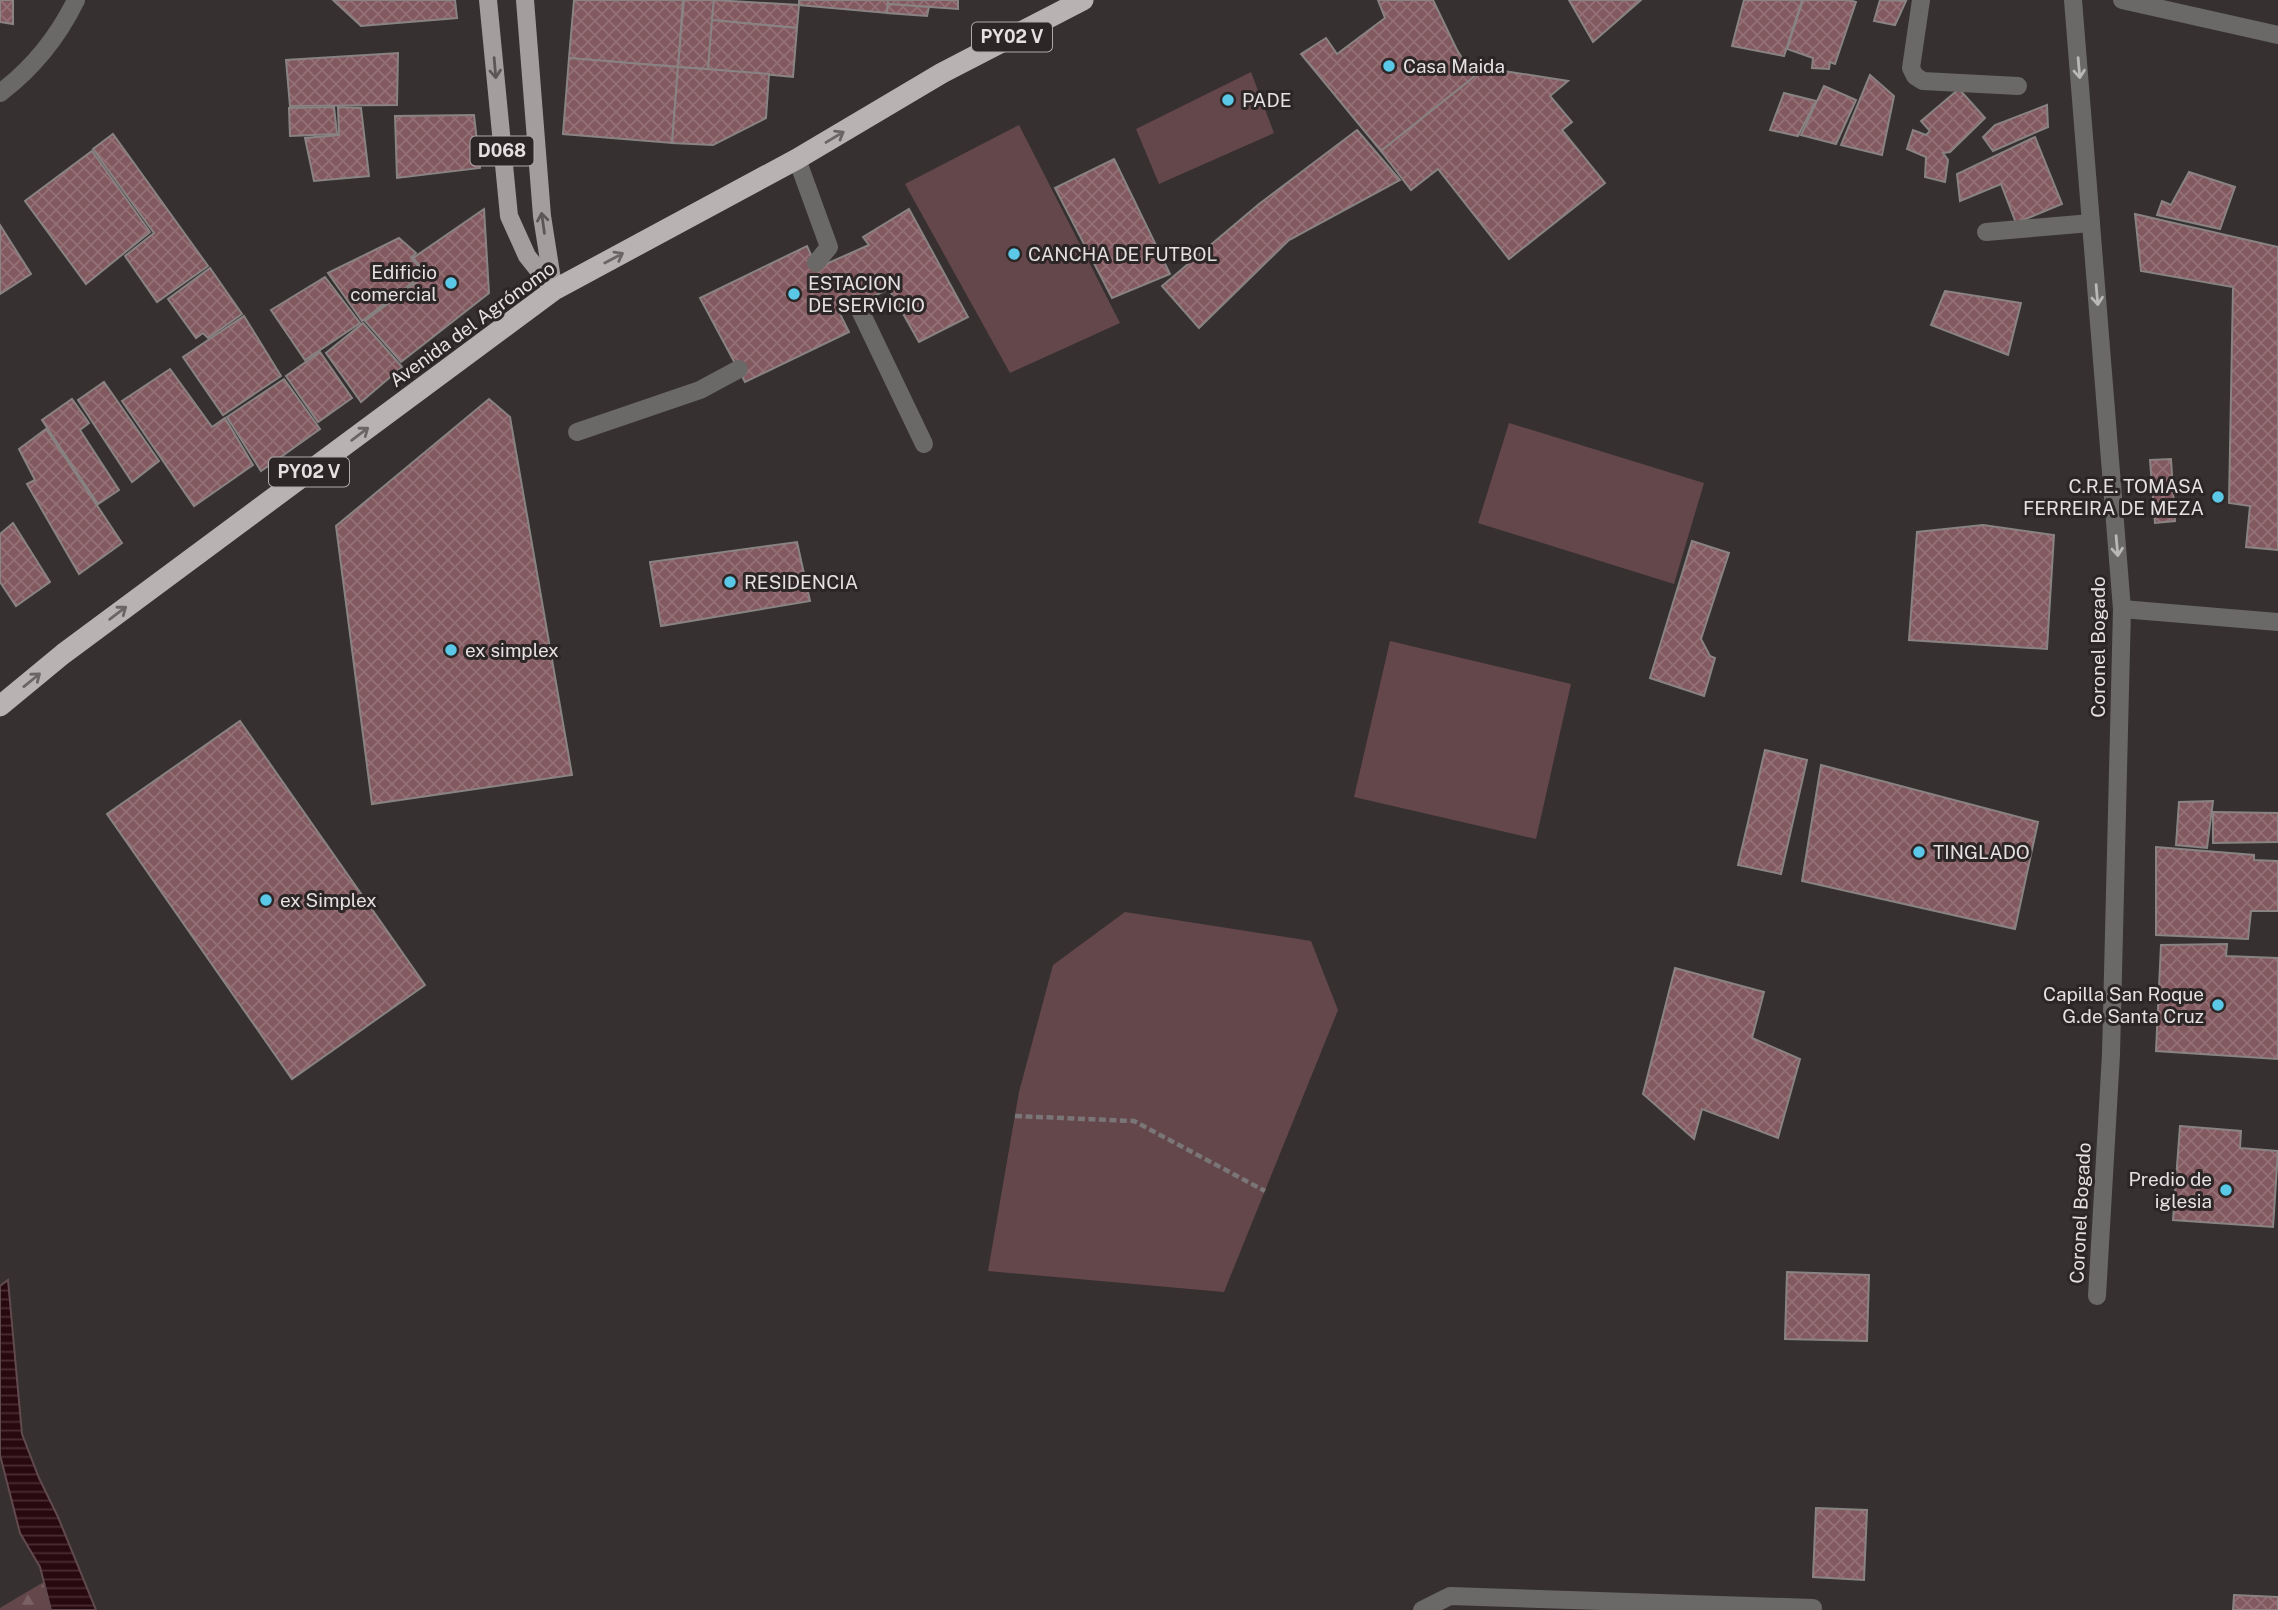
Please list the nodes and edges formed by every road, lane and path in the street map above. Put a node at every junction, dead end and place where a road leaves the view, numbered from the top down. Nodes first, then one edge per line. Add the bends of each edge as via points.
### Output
1 (76, 0) edge
2 (488, 0) edge
3 (525, 0) edge
4 (1083, 0) edge
5 (1921, 0) edge
6 (2073, 0) edge
7 (2122, 0) edge
8 (2278, 35) edge
9 (2018, 86) dead end
10 (0, 93) edge
11 (797, 159) junction
12 (2091, 223) junction
13 (1986, 232) dead end
14 (816, 263) dead end
15 (554, 290) junction
16 (857, 304) dead end
17 (739, 369) dead end
18 (577, 432) dead end
19 (924, 444) dead end
20 (2122, 609) junction
21 (2278, 622) edge
22 (0, 706) edge
23 (1015, 1116) dead end
24 (1265, 1191) dead end
25 (2097, 1296) dead end
26 (1813, 1608) dead end
27 (1422, 1610) edge

1 - 10 street via 54,39 22,77
2 -> 15 main road, D068 via 509,216 527,256
15 -> 3 main road, D068 via 542,216
11 -> 4 highway, Avenida del Agrónomo / PY02 V via 942,73
5 - 9 street via 1911,68 1915,76 1923,81
6 -> 12 street, Coronel Bogado
7 - 8 street
11 - 14 street via 832,254
15 -> 11 highway, Avenida del Agrónomo / PY02 V
12 - 13 street
12 -> 20 street, Coronel Bogado
22 -> 15 highway, Avenida del Agrónomo / PY02 V via 63,654
16 - 19 street
17 - 18 street via 700,390
20 - 21 street
20 - 25 street, Coronel Bogado via 2111,1054
23 - 24 path via 1134,1121
26 - 27 street via 1450,1596

